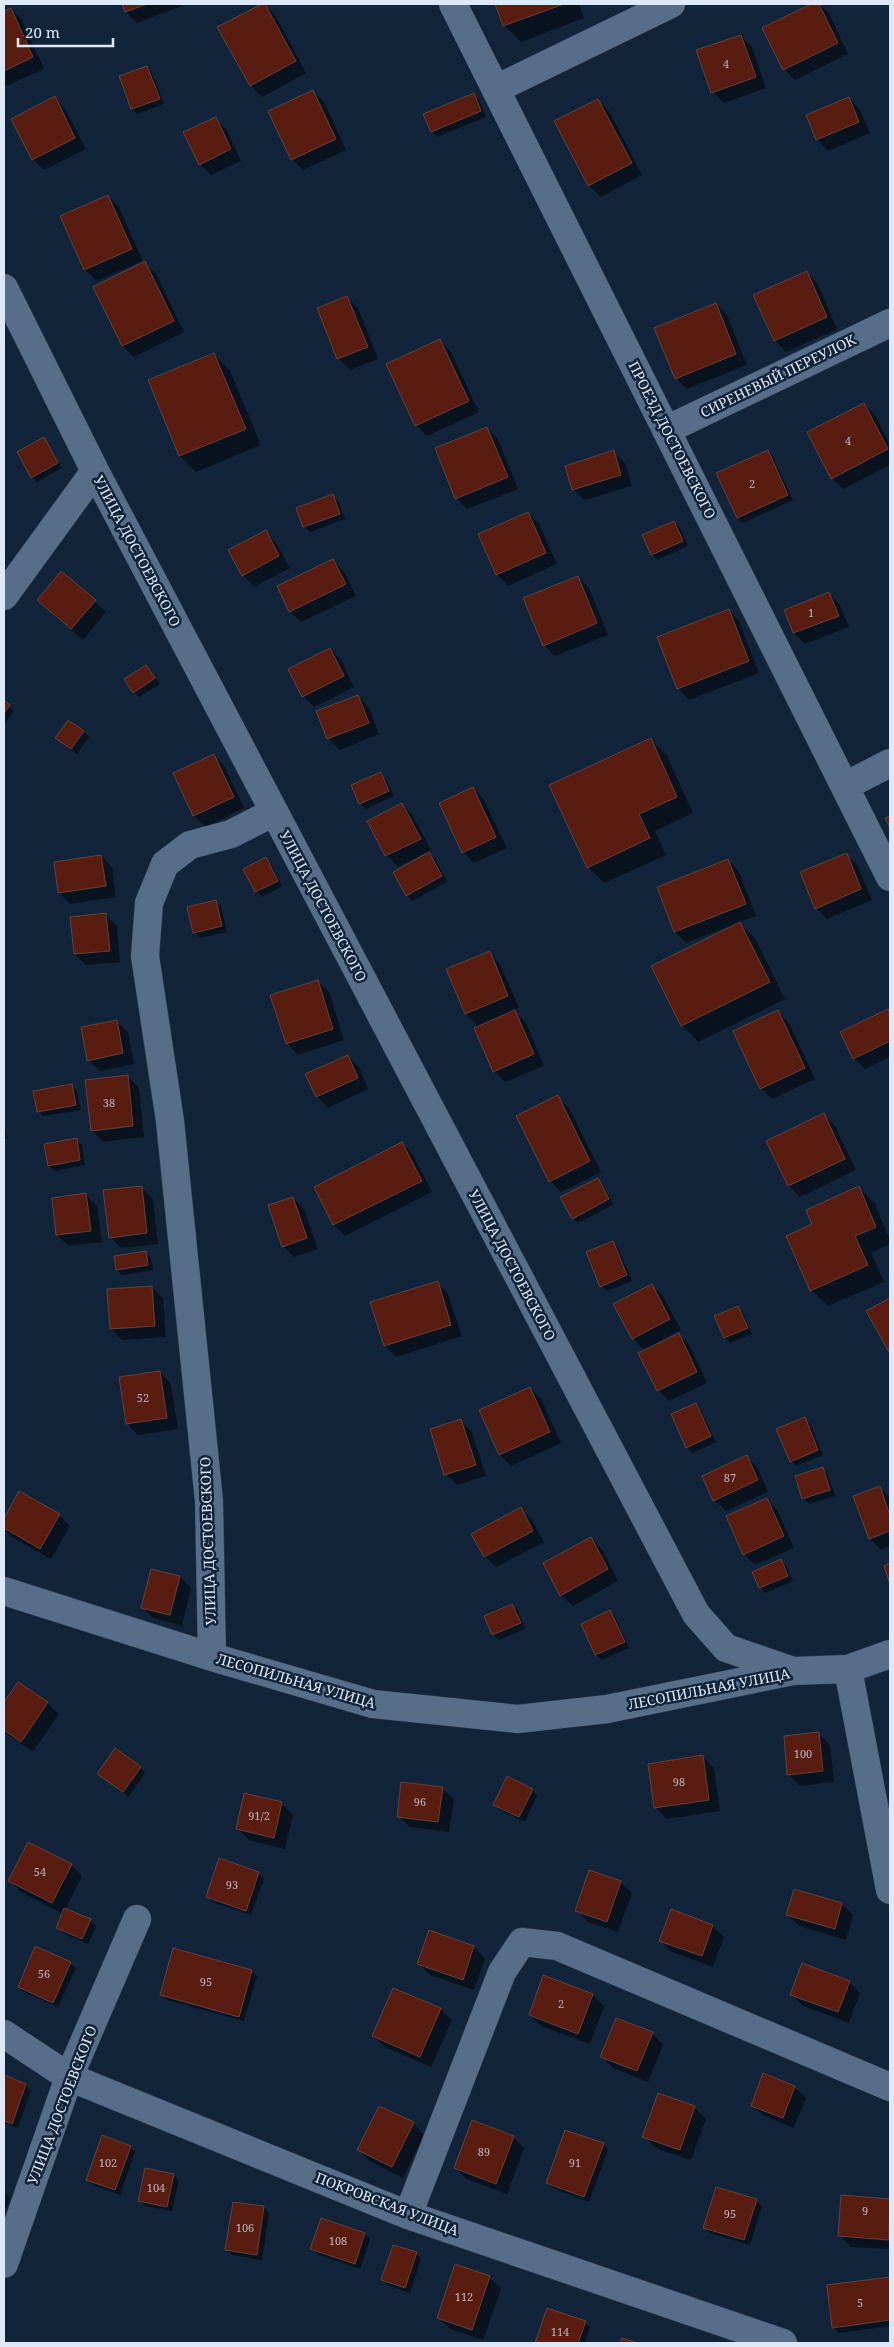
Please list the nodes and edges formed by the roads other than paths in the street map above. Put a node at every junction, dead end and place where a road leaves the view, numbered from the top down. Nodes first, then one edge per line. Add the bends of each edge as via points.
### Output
1 (453, 4) edge
2 (671, 4) edge
3 (496, 89) junction
4 (4, 288) edge
5 (890, 323) edge
6 (666, 430) junction
7 (95, 471) junction
8 (4, 596) edge
9 (890, 763) edge
10 (845, 786) junction
11 (274, 812) junction
12 (890, 877) edge
13 (4, 1591) edge
14 (890, 1654) edge
15 (212, 1657) junction
16 (848, 1670) junction
17 (793, 1671) junction
18 (890, 1890) edge
19 (137, 1919) dead end
20 (4, 2034) edge
21 (69, 2077) junction
22 (890, 2087) edge
23 (408, 2215) junction
24 (4, 2264) edge
25 (783, 2343) edge

1 - 3 street, ПРОЕЗД ДОСТОЕВСКОГО
2 - 3 street
3 - 6 street, ПРОЕЗД ДОСТОЕВСКОГО
4 - 7 street, УЛИЦА ДОСТОЕВСКОГО
5 - 6 street, СИРЕНЕВЫЙ ПЕРЕУЛОК
6 - 10 street, ПРОЕЗД ДОСТОЕВСКОГО
7 - 8 street
7 - 11 street, УЛИЦА ДОСТОЕВСКОГО
9 - 10 street
10 - 12 street, ПРОЕЗД ДОСТОЕВСКОГО
11 - 15 street, УЛИЦА ДОСТОЕВСКОГО via 231,834 190,845 164,864 148,903 146,956 170,1121 209,1501
11 - 17 street, УЛИЦА ДОСТОЕВСКОГО via 696,1614 726,1648
13 - 15 street, ЛЕСОПИЛЬНАЯ УЛИЦА
14 - 16 street, ЛЕСОПИЛЬНАЯ УЛИЦА
15 - 17 street, ЛЕСОПИЛЬНАЯ УЛИЦА via 373,1704 518,1719 608,1709
16 - 17 street, ЛЕСОПИЛЬНАЯ УЛИЦА
16 - 18 street
19 - 21 street, УЛИЦА ДОСТОЕВСКОГО
20 - 21 street, ПОКРОВСКАЯ УЛИЦА
21 - 23 street, ПОКРОВСКАЯ УЛИЦА
21 - 24 street, УЛИЦА ДОСТОЕВСКОГО
22 - 23 street via 557,1946 522,1942 502,1972
23 - 25 street, ПОКРОВСКАЯ УЛИЦА

